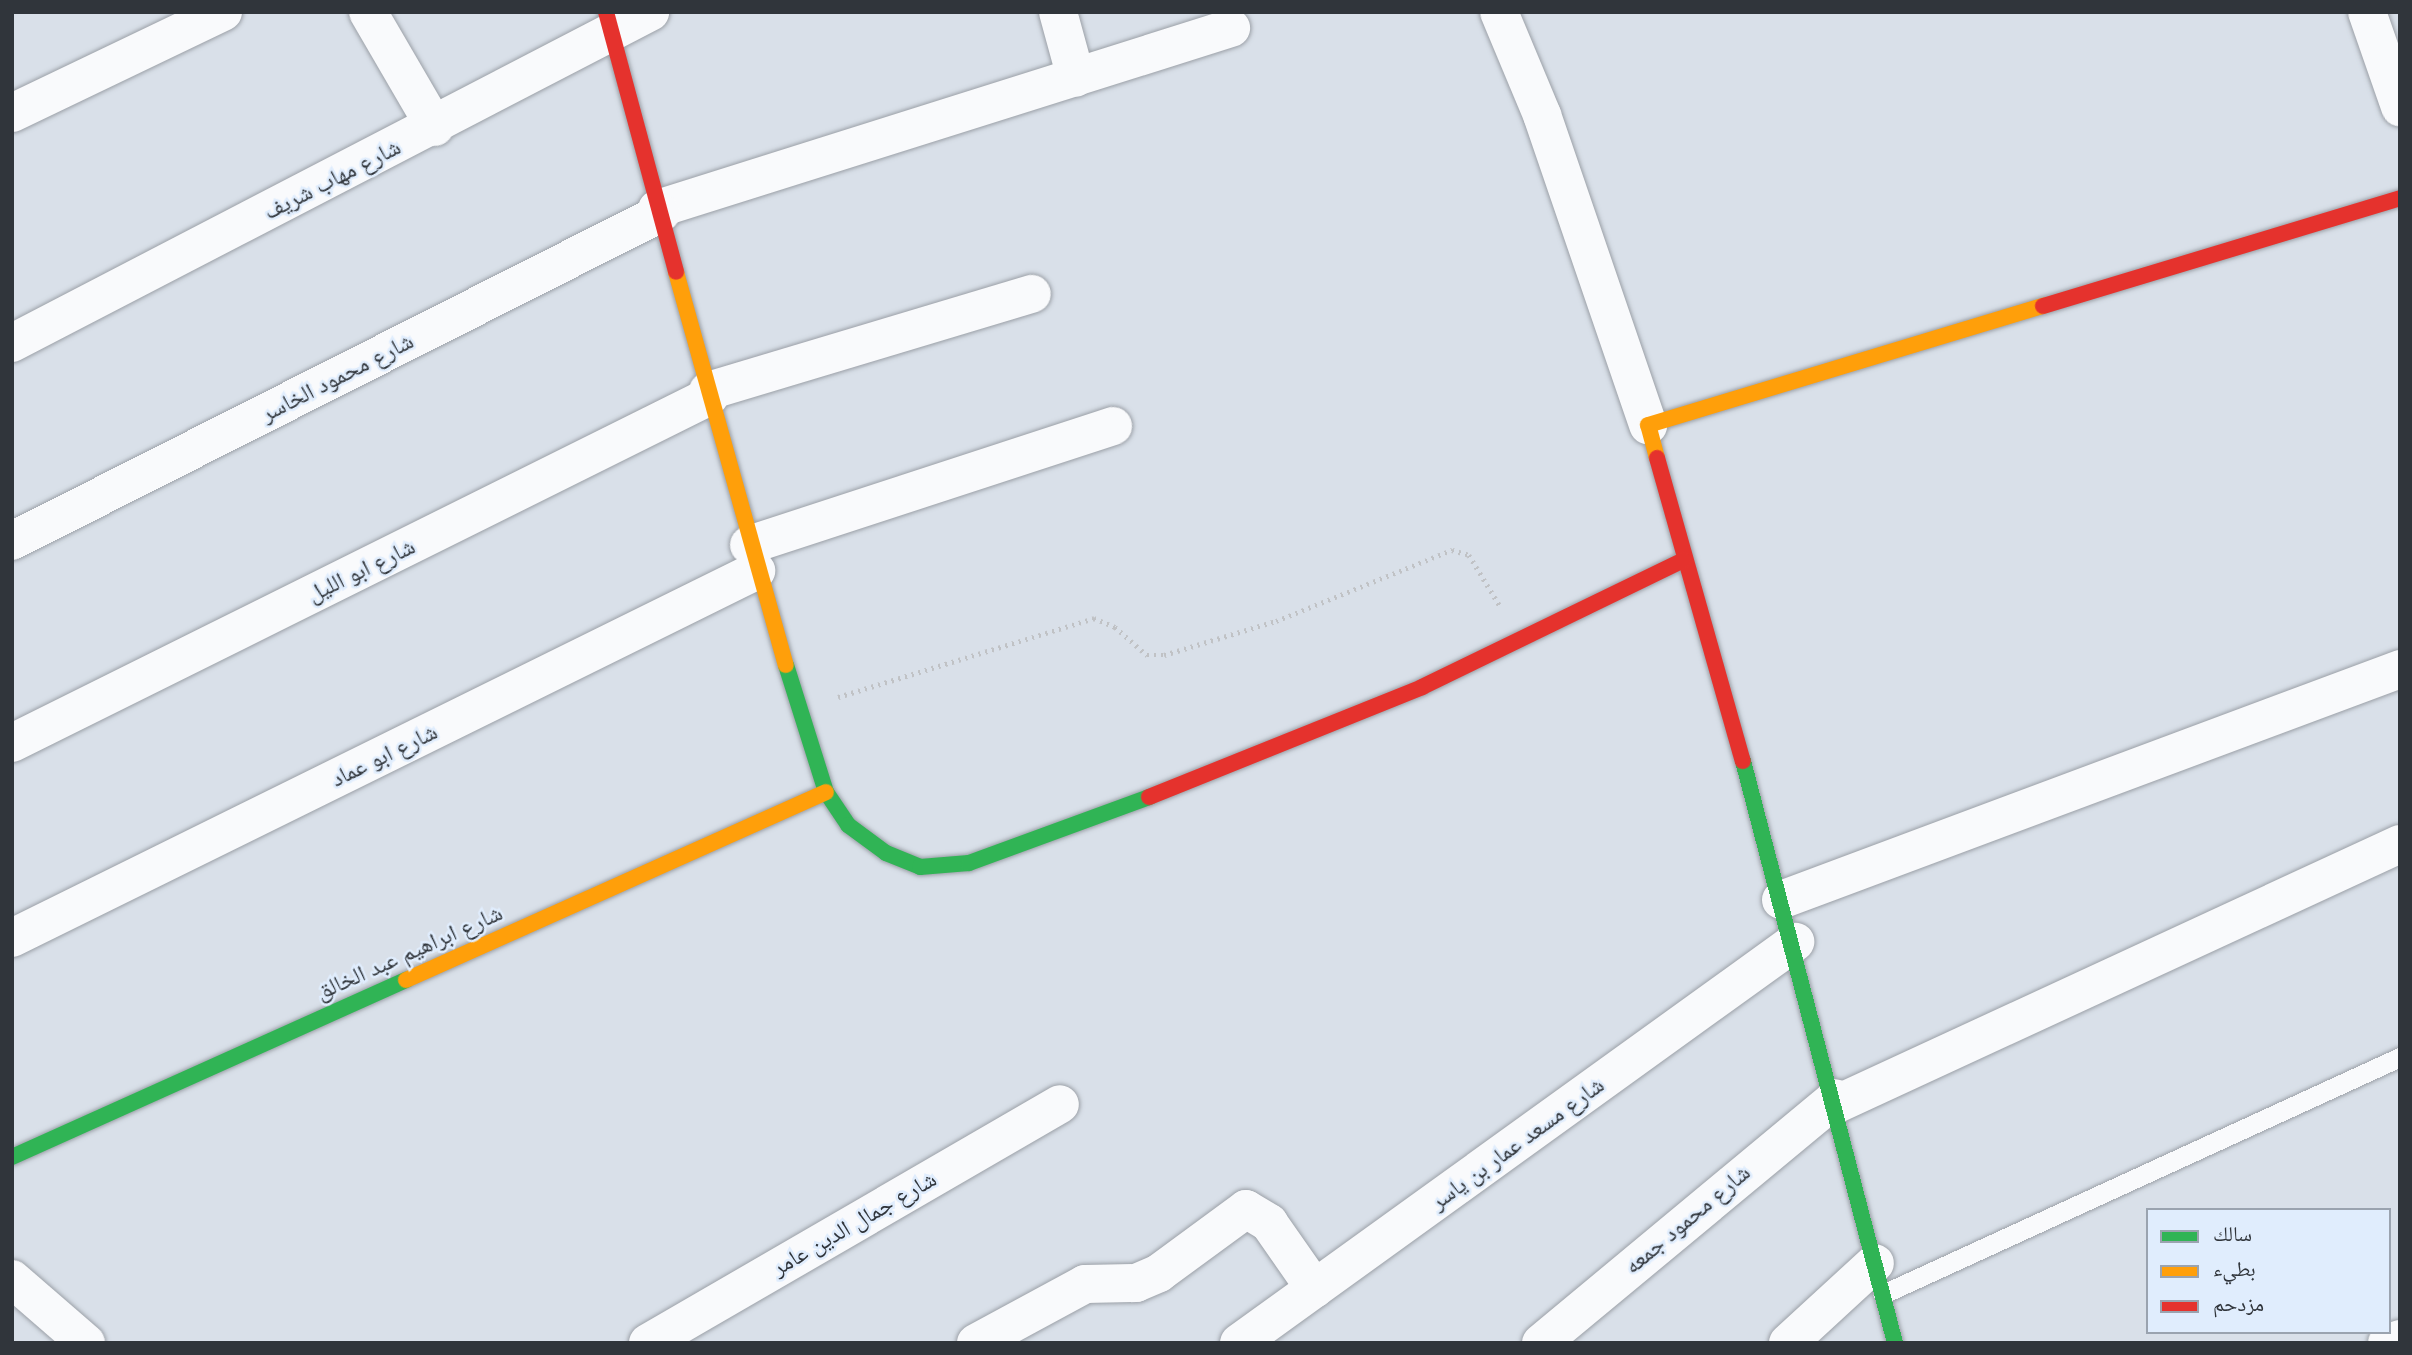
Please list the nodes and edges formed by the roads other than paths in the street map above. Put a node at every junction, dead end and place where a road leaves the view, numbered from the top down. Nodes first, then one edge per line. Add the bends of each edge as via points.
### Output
1 (223, 12) edge
2 (368, 12) edge
3 (650, 12) edge
4 (1058, 12) edge
5 (1499, 12) edge
6 (2367, 12) edge
7 (609, 22) edge
8 (1231, 28) dead end
9 (1076, 78) junction
10 (2400, 107) edge
11 (12, 113) edge
12 (435, 127) junction
13 (2400, 198) edge
14 (659, 211) junction
15 (1032, 294) dead end
16 (12, 343) edge
17 (709, 394) junction
18 (1648, 425) junction
19 (1113, 426) dead end
20 (12, 541) edge
21 (752, 558) junction
22 (1684, 560) junction
23 (2400, 669) edge
24 (12, 743) edge
25 (826, 792) junction
26 (2400, 844) edge
27 (1781, 900) junction
28 (12, 938) edge
29 (1795, 942) junction
30 (2400, 1057) edge
31 (1837, 1101) junction
32 (1060, 1104) dead end
33 (12, 1157) edge
34 (1879, 1278) junction
35 (12, 1279) edge
36 (1315, 1289) junction
37 (2400, 1339) edge
38 (86, 1343) edge
39 (648, 1343) edge
40 (976, 1343) edge
41 (1239, 1343) edge
42 (1541, 1343) edge
43 (1788, 1343) edge
44 (1895, 1343) edge
45 (2387, 1343) edge

1 - 11 street
2 - 12 street
3 - 7 street, شارع مهاب شريف
4 - 9 street
5 - 18 street via 1542,115
6 - 10 street
7 - 12 street, شارع مهاب شريف
7 - 14 street
8 - 9 street, شارع محمود الخاسر
9 - 14 street, شارع محمود الخاسر
12 - 16 street, شارع مهاب شريف
13 - 18 street
14 - 17 street
14 - 20 street, شارع محمود الخاسر
15 - 17 street, شارع ابو الليل
17 - 21 street
17 - 24 street, شارع ابو الليل
18 - 22 street
19 - 21 street, شارع ابو عماد
21 - 25 street
21 - 28 street, شارع ابو عماد
22 - 25 street via 1521,642 1057,834 969,863 920,867 886,853 848,825
22 - 27 street
23 - 27 street
25 - 33 street, شارع ابراهيم عبد الخالق
26 - 31 street, شارع محمود جمعه
27 - 29 street
29 - 31 street
29 - 36 street, شارع مسعد عمار بن ياسر
30 - 34 lane
31 - 34 street
31 - 42 street, شارع محمود جمعه
32 - 39 street, شارع جمال الدين عامر
34 - 43 street
34 - 44 street
35 - 38 street
36 - 40 street via 1269,1223 1246,1209 1159,1273 1136,1283 1085,1284
36 - 41 street, شارع مسعد عمار بن ياسر
37 - 45 street

